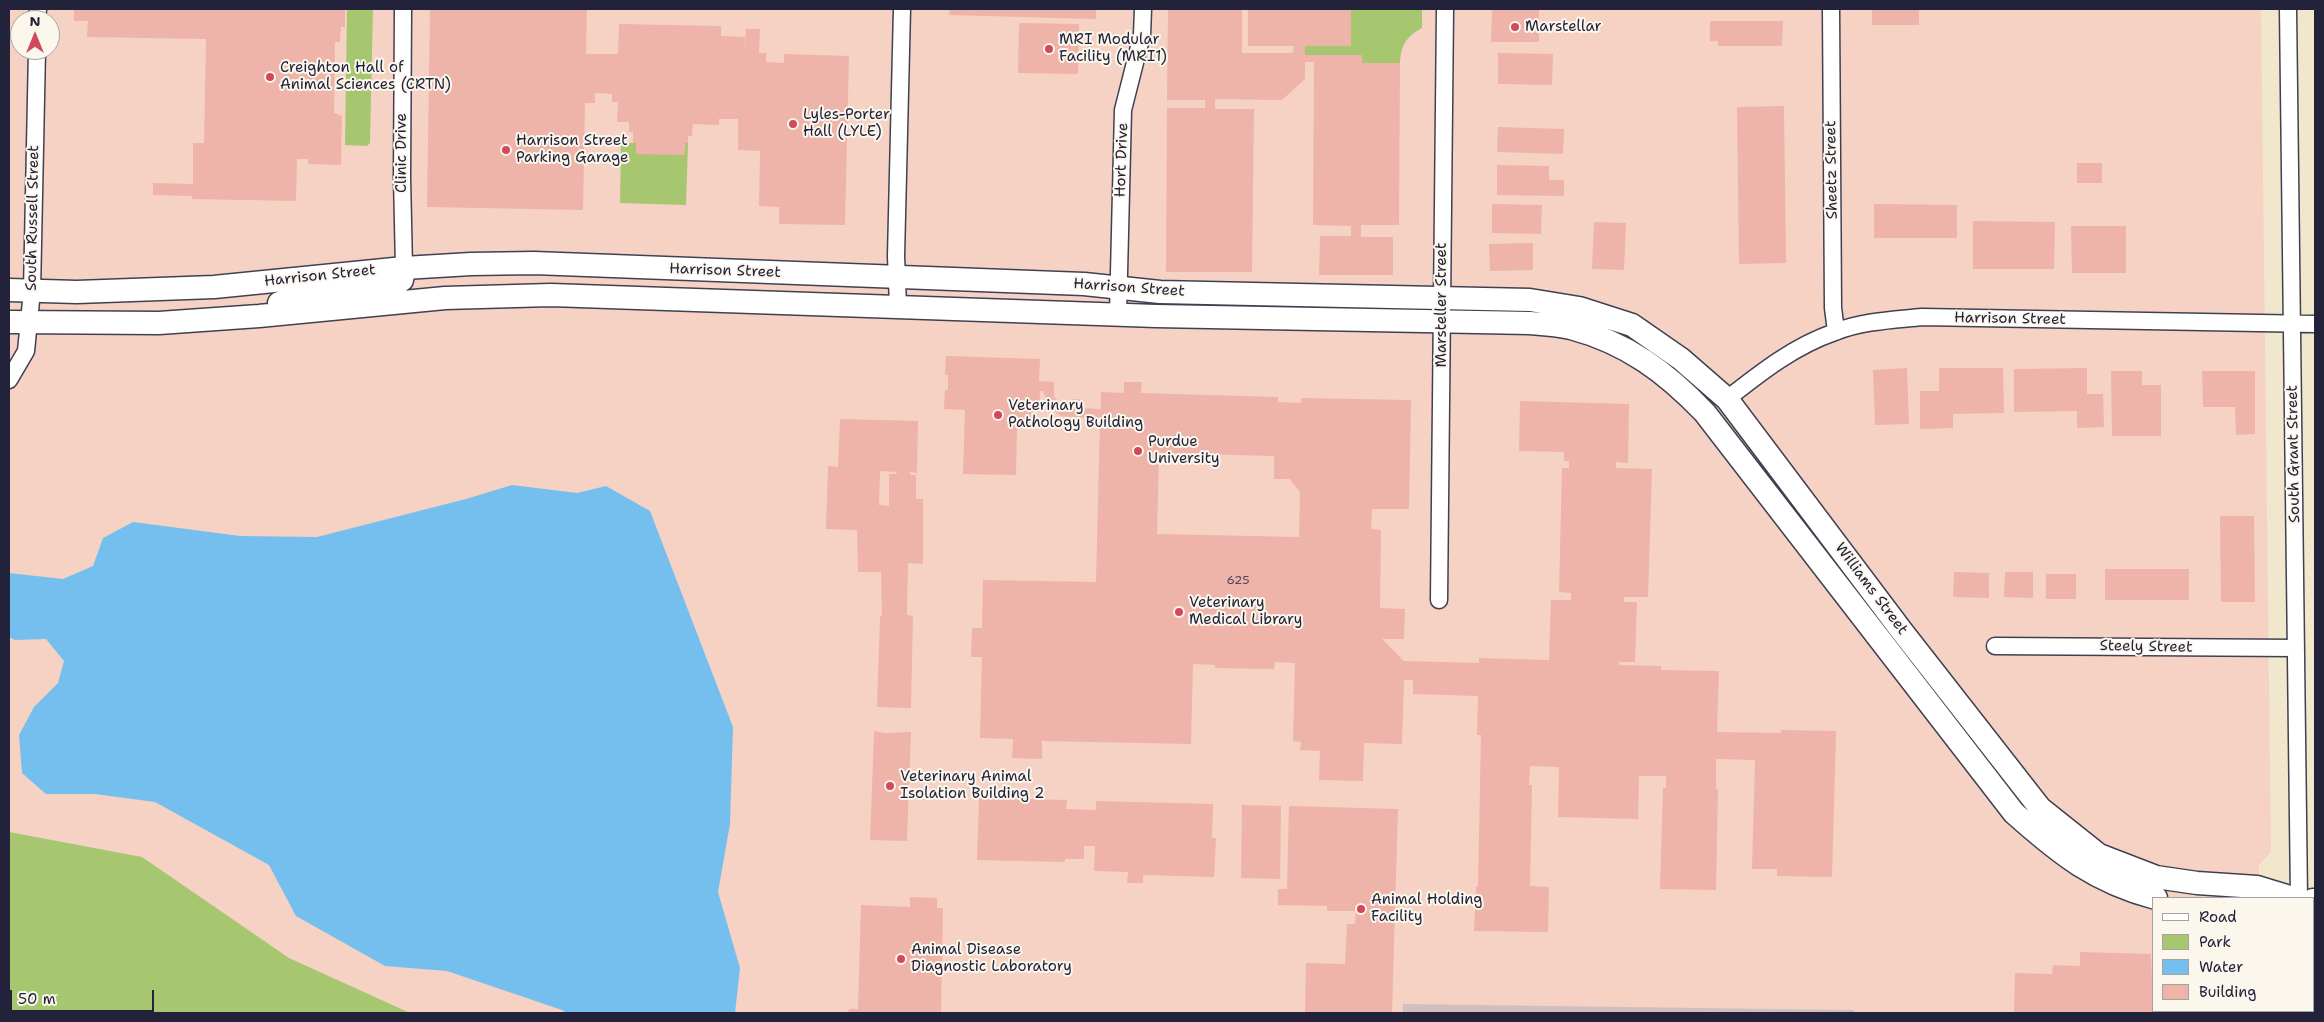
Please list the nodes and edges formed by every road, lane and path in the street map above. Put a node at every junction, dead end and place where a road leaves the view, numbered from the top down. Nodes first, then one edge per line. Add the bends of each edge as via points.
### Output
1 (403, 9) edge
2 (902, 9) edge
3 (1143, 9) edge
4 (1445, 9) edge
5 (1830, 9) edge
6 (2288, 9) edge
7 (37, 60) edge
8 (404, 268) junction
9 (897, 278) junction
10 (1118, 288) junction
11 (9, 290) edge
12 (32, 291) junction
13 (1441, 299) junction
14 (898, 306) junction
15 (1118, 314) junction
16 (226, 319) junction
17 (1441, 321) junction
18 (19, 322) edge
19 (2292, 323) junction
20 (2315, 324) edge
21 (1836, 331) junction
22 (9, 380) edge
23 (1727, 398) junction
24 (1439, 600) dead end
25 (1995, 646) dead end
26 (2296, 648) junction
27 (2153, 897) edge
28 (2290, 897) edge
29 (2299, 897) edge

1 - 8 street, Clinic Drive
2 - 9 street
3 - 10 street, Hort Drive via 1141,40 1123,110
4 - 13 street, Marsteller Street
5 - 21 street, Sheetz Street via 1833,308
6 - 19 street, South Grant Street
7 - 12 street, South Russell Street
8 - 9 main road, Harrison Street via 534,263
8 - 12 main road, Harrison Street via 214,287
8 - 16 main road via 402,280 394,285 314,293
9 - 10 main road, Harrison Street
9 - 14 street
10 - 13 main road, Harrison Street via 1160,292
10 - 15 street, Hort Drive
11 - 12 main road, Harrison Street
12 - 18 street, South Russell Street
13 - 17 street, Marsteller Street
13 - 23 main road, Williams Street via 1530,300 1579,308 1632,325 1681,359
14 - 15 main road, Harrison Street
14 - 16 main road, Harrison Street via 494,296 364,304
15 - 17 main road, Harrison Street
16 - 18 main road, Harrison Street
17 - 24 street, Marsteller Street
17 - 27 main road, Williams Street via 1530,322 1570,328 1606,339 1637,355 1676,383 1705,413 2014,812 2068,860 2102,879
18 - 22 street, South Russell Street via 26,351
19 - 20 street, Harrison Street
19 - 21 street, Harrison Street via 1922,317
19 - 26 street, South Grant Street
21 - 23 street, Harrison Street via 1772,364
23 - 28 main road, Williams Street via 2040,808 2099,855 2156,877 2256,887
25 - 26 street, Steely Street
26 - 29 street, South Grant Street

